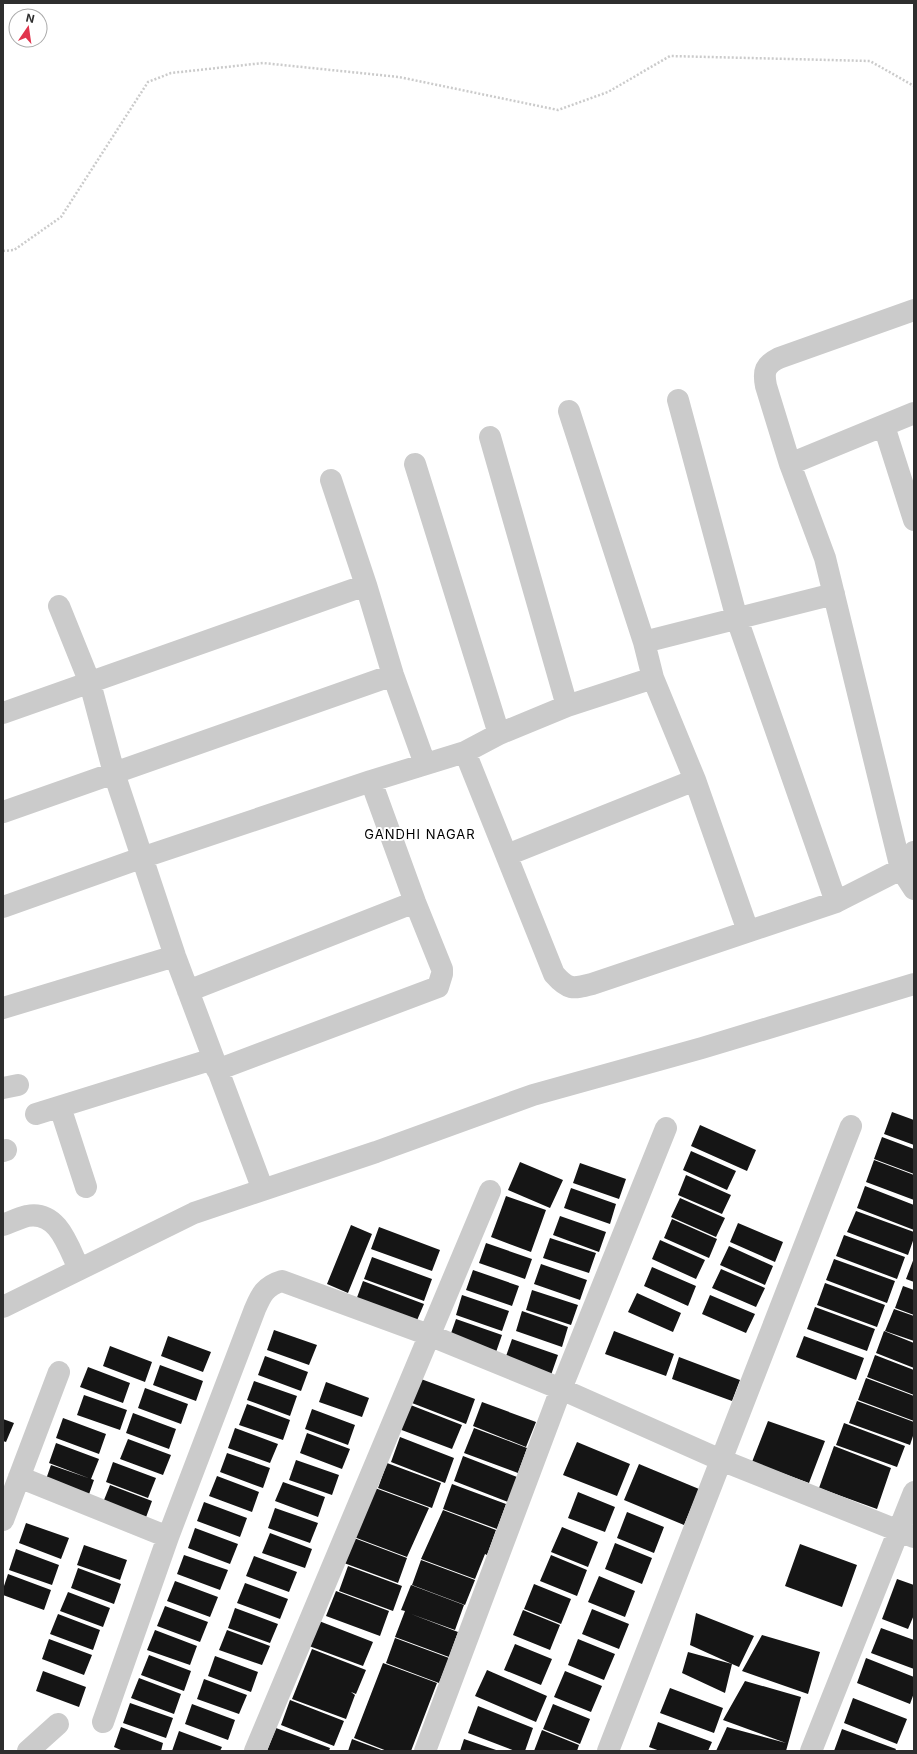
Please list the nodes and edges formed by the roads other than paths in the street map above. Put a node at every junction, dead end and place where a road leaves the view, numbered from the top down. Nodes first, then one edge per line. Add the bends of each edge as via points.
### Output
1 (914, 310) edge
2 (678, 400) dead end
3 (569, 411) dead end
4 (914, 413) edge
5 (884, 426) junction
6 (490, 437) dead end
7 (415, 464) dead end
8 (790, 464) junction
9 (331, 480) dead end
10 (914, 520) edge
11 (366, 585) junction
12 (834, 594) junction
13 (59, 606) dead end
14 (737, 619) junction
15 (644, 642) junction
16 (393, 675) junction
17 (653, 678) junction
18 (90, 683) junction
19 (567, 706) junction
20 (3, 713) edge
21 (499, 734) junction
22 (464, 752) junction
23 (425, 764) junction
24 (114, 773) junction
25 (695, 780) junction
26 (371, 781) junction
27 (3, 812) edge
28 (914, 852) edge
29 (507, 856) junction
30 (141, 858) junction
31 (901, 870) junction
32 (914, 889) edge
33 (415, 902) junction
34 (836, 902) junction
35 (3, 907) edge
36 (748, 931) junction
37 (175, 956) junction
38 (914, 984) edge
39 (188, 991) junction
40 (3, 1008) edge
41 (215, 1064) junction
42 (60, 1107) junction
43 (36, 1114) dead end
44 (850, 1126) dead end
45 (666, 1128) dead end
46 (86, 1187) dead end
47 (263, 1190) junction
48 (490, 1191) dead end
49 (3, 1225) edge
50 (79, 1269) junction
51 (3, 1307) edge
52 (429, 1335) junction
53 (59, 1372) dead end
54 (561, 1389) junction
55 (721, 1460) junction
56 (19, 1477) junction
57 (914, 1492) edge
58 (3, 1520) edge
59 (906, 1534) edge
60 (168, 1537) junction
61 (103, 1722) dead end
62 (58, 1724) dead end
63 (28, 1751) edge
64 (255, 1751) edge
65 (425, 1751) edge
66 (608, 1751) edge
67 (811, 1751) edge

1 - 8 street via 779,358 767,366 764,375 766,386
2 - 14 street
3 - 15 street
4 - 5 street
5 - 8 street
5 - 10 street
6 - 19 street
7 - 21 street
8 - 12 street via 825,558
9 - 11 street
11 - 16 street
11 - 18 street
12 - 14 street
12 - 31 street
13 - 18 street
14 - 15 street
14 - 34 street
15 - 17 street
16 - 23 street
16 - 24 street
17 - 19 street
17 - 25 street
18 - 20 street
18 - 24 street
19 - 21 street
21 - 22 street
22 - 23 street
22 - 29 street
23 - 26 street
24 - 27 street
24 - 30 street
25 - 29 street
25 - 36 street
26 - 30 street
26 - 33 street
28 - 31 street
29 - 36 street via 554,974 563,984 574,989
30 - 35 street
30 - 37 street
31 - 32 street
31 - 34 street
33 - 39 street
33 - 41 street via 442,969 438,987
34 - 36 street
37 - 39 street
37 - 40 street
38 - 47 street via 702,1048 533,1095
39 - 41 street
41 - 42 street
41 - 47 street
42 - 43 street
42 - 46 street
44 - 55 street
45 - 54 street
47 - 50 street via 194,1213
48 - 52 street
49 - 50 street via 26,1216 45,1217 56,1225
50 - 51 street
52 - 54 street
52 - 60 street via 282,1281 262,1291
52 - 64 street
53 - 56 street
54 - 55 street
54 - 65 street
55 - 59 street
55 - 66 street
56 - 58 street
56 - 60 street
57 - 59 street
59 - 67 street
60 - 61 street
62 - 63 street

